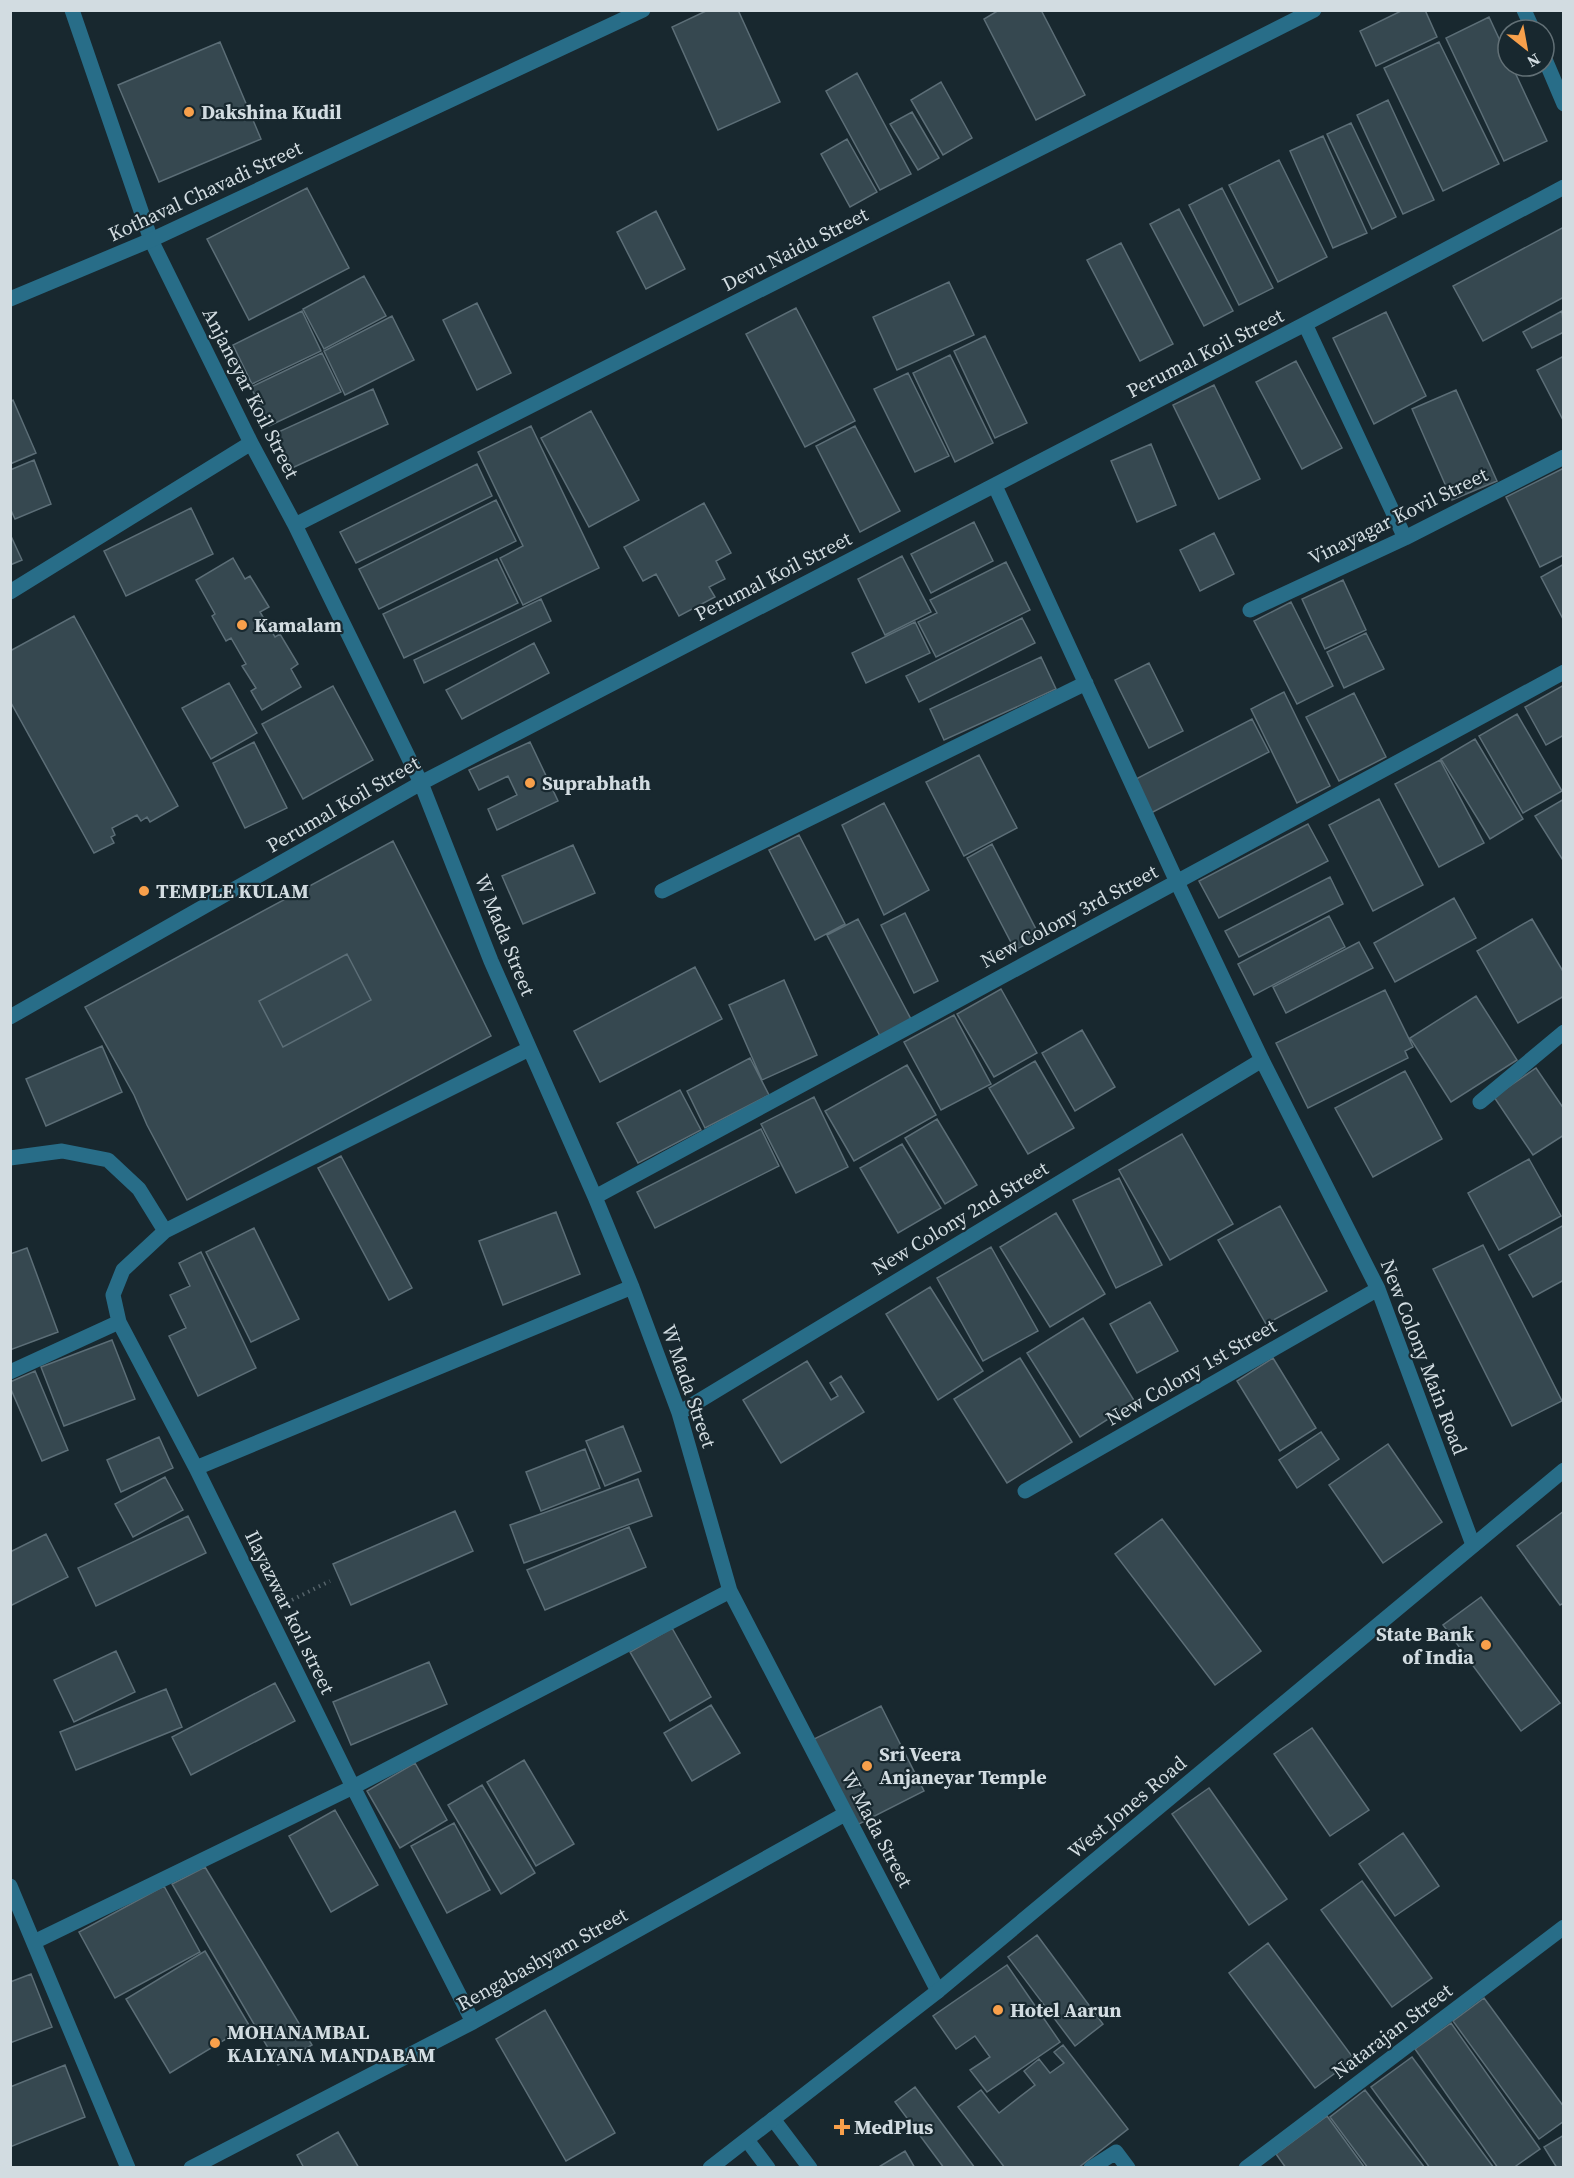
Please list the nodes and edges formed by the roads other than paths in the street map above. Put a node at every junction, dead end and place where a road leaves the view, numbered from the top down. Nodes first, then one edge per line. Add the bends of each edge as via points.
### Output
1 (72, 10) edge
2 (643, 10) edge
3 (1314, 10) edge
4 (1552, 78) edge
5 (1563, 104) edge
6 (1563, 187) edge
7 (151, 240) junction
8 (10, 299) edge
9 (1305, 324) junction
10 (251, 443) junction
11 (1563, 457) edge
12 (994, 486) junction
13 (296, 525) junction
14 (1405, 538) junction
15 (10, 592) edge
16 (1250, 610) dead end
17 (1563, 672) edge
18 (1086, 683) junction
19 (421, 783) junction
20 (1177, 882) junction
21 (662, 891) dead end
22 (10, 1017) edge
23 (1563, 1032) edge
24 (530, 1049) junction
25 (1263, 1060) junction
26 (1480, 1102) dead end
27 (10, 1158) edge
28 (595, 1197) junction
29 (165, 1231) junction
30 (632, 1287) junction
31 (1378, 1289) junction
32 (119, 1322) junction
33 (10, 1372) edge
34 (679, 1413) junction
35 (196, 1468) junction
36 (1562, 1474) edge
37 (1025, 1491) dead end
38 (1473, 1545) junction
39 (730, 1591) junction
40 (353, 1787) junction
41 (846, 1814) junction
42 (10, 1886) edge
43 (1563, 1927) edge
44 (34, 1942) junction
45 (938, 1991) junction
46 (473, 2022) junction
47 (773, 2119) junction
48 (747, 2140) junction
49 (128, 2168) edge
50 (191, 2168) edge
51 (710, 2168) edge
52 (768, 2168) edge
53 (810, 2168) edge
54 (1091, 2168) edge
55 (1128, 2168) edge
56 (1246, 2168) edge

1 - 7 street, Anjaneyar Koil Street
2 - 7 street, Kothaval Chavadi Street
3 - 13 street, Devu Naidu Street
4 - 5 street
6 - 9 street, Perumal Koil Street
7 - 8 street, Kothaval Chavadi Street
7 - 10 street, Anjaneyar Koil Street
9 - 12 street, Perumal Koil Street
9 - 14 street
10 - 13 street, Anjaneyar Koil Street
10 - 15 street
11 - 14 street, Vinayagar Kovil Street
12 - 18 street, New Colony Main Road
12 - 19 street, Perumal Koil Street
13 - 19 street, Anjaneyar Koil Street
14 - 16 street, Vinayagar Kovil Street
17 - 20 street, New Colony 3rd Street
18 - 20 street, New Colony Main Road
18 - 21 street
19 - 22 street, Perumal Koil Street
19 - 24 street, W Mada Street
20 - 25 street, New Colony Main Road
20 - 28 street, New Colony 3rd Street
23 - 26 street
24 - 28 street, W Mada Street
24 - 29 street, Ilayazwar koil street
25 - 31 street, New Colony Main Road
25 - 34 street, New Colony 2nd Street
27 - 29 street via 62,1151 108,1160 139,1190
28 - 30 street, W Mada Street
29 - 32 street, Ilayazwar koil street via 123,1270 113,1295
30 - 34 street, W Mada Street
30 - 35 street
31 - 37 street, New Colony 1st Street
31 - 38 street, New Colony Main Road
32 - 33 street
32 - 35 street, Ilayazwar koil street
34 - 39 street, W Mada Street
35 - 40 street, Ilayazwar koil street
36 - 38 street, West Jones Road
38 - 45 street, West Jones Road
39 - 40 street
39 - 41 street, W Mada Street
40 - 44 street
40 - 46 street, Ilayazwar koil street
41 - 45 street, W Mada Street
41 - 46 street, Rengabashyam Street
42 - 44 street
43 - 56 street, Natarajan Street
44 - 49 street
45 - 47 street, West Jones Road
46 - 50 street, Rengabashyam Street
47 - 48 street, West Jones Road
47 - 53 street
48 - 51 street, West Jones Road
48 - 52 street
54 - 55 street via 1116,2152

